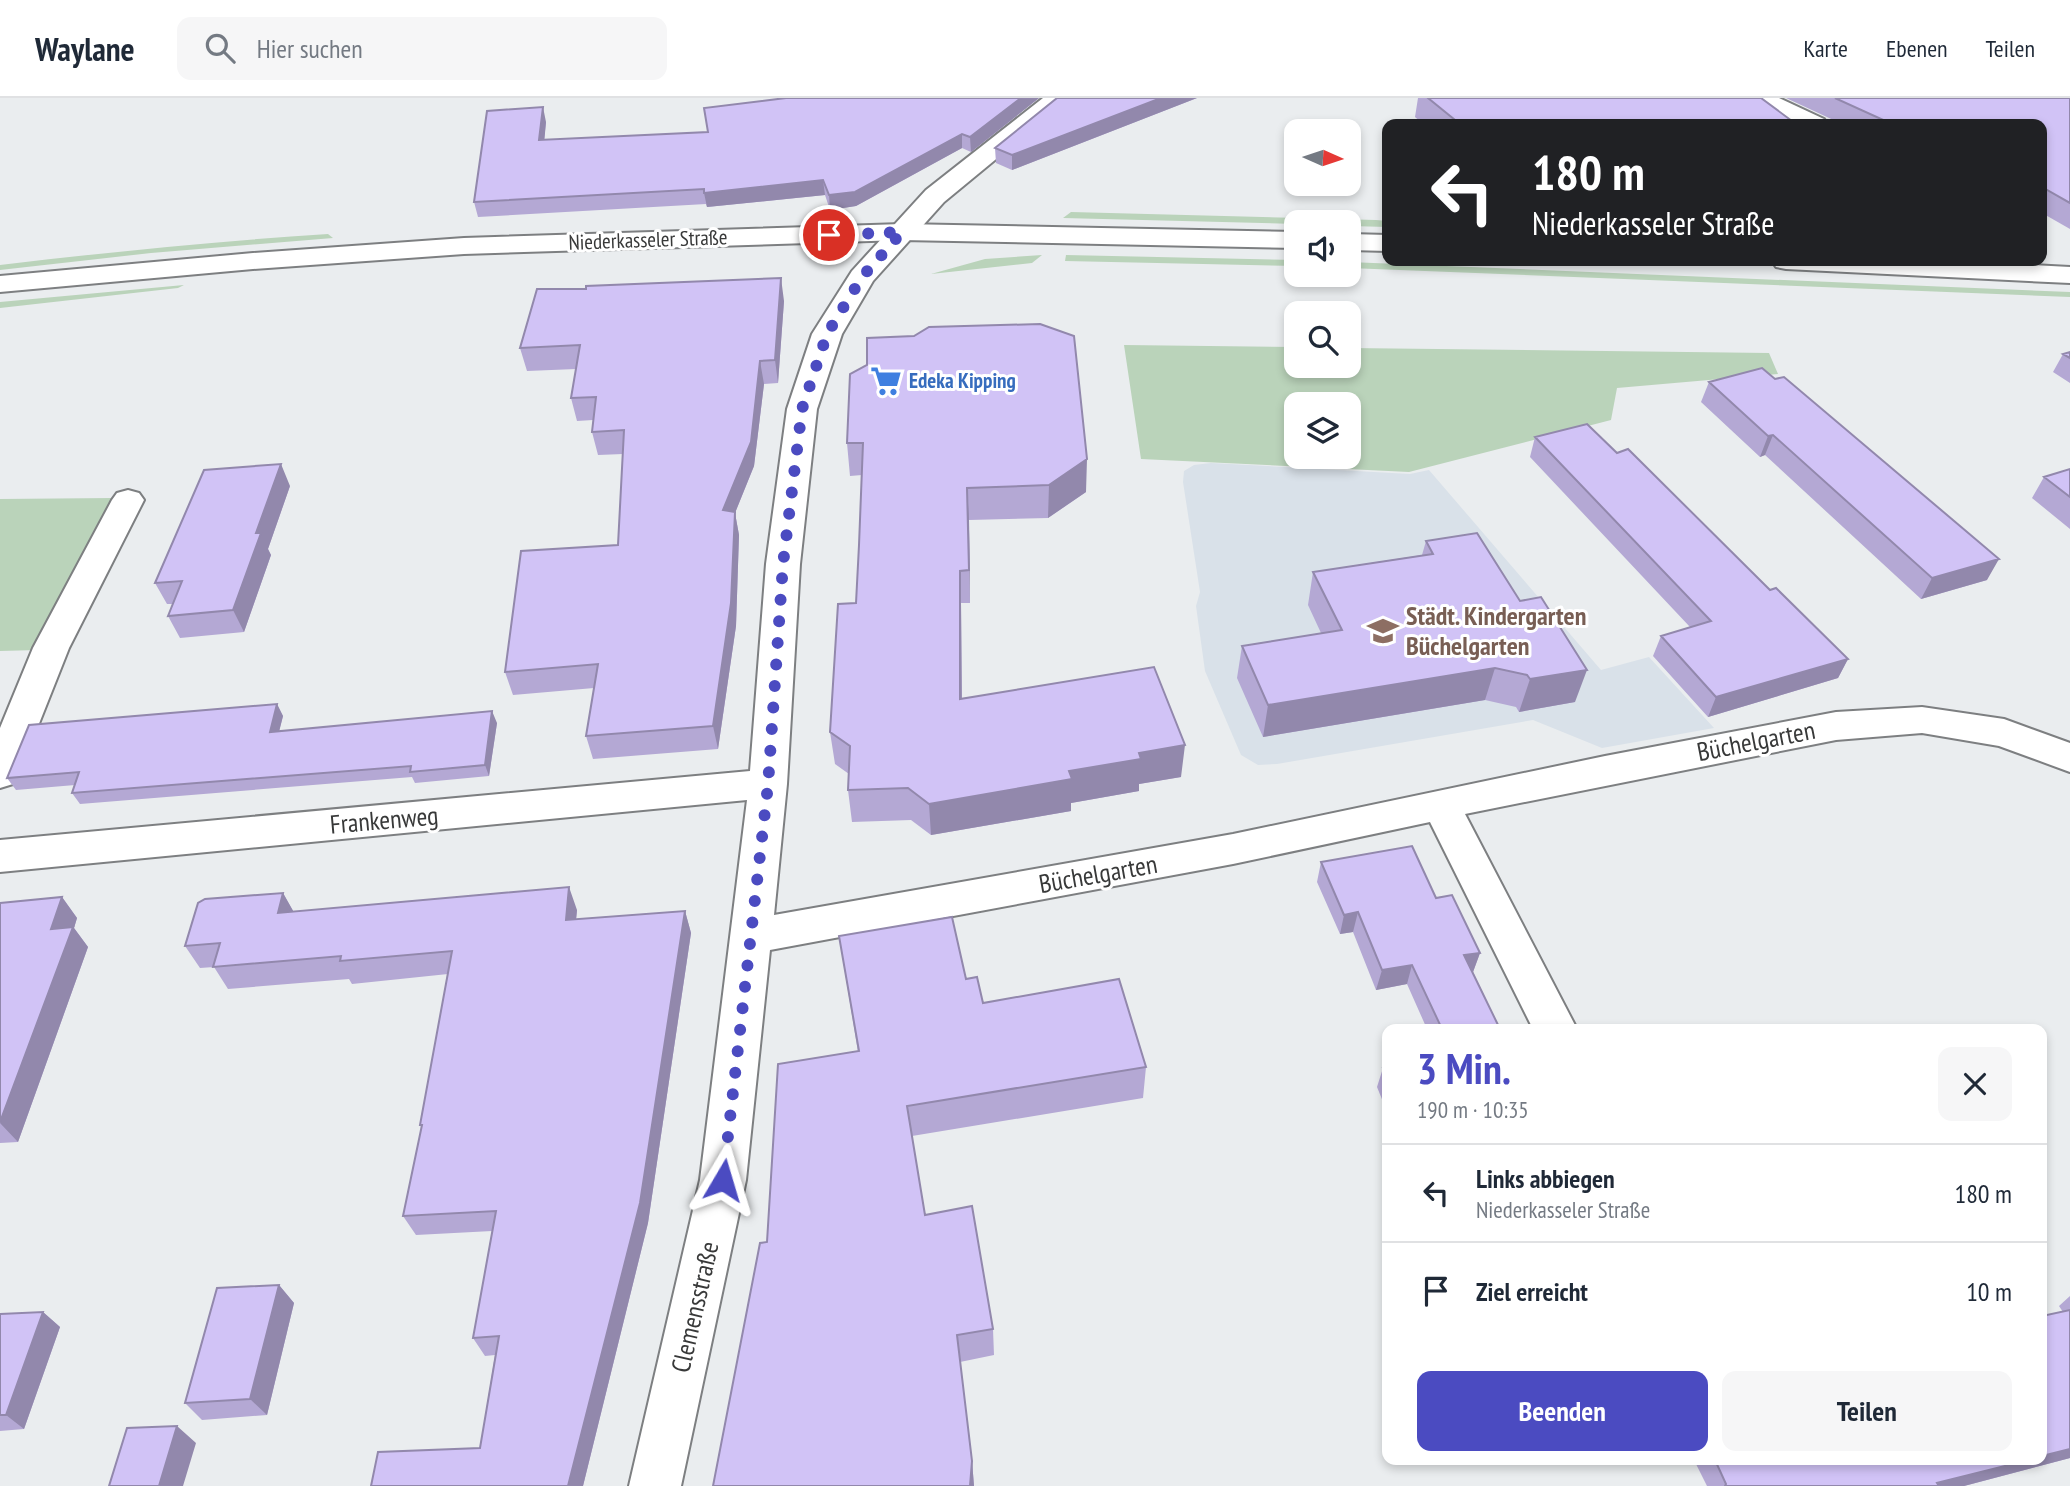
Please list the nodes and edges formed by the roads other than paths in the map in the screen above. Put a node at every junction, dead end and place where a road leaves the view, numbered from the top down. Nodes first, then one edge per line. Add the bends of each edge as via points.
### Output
1 (1058, 98) edge
2 (1759, 98) edge
3 (1804, 119) edge
4 (902, 232) junction
5 (1284, 240) edge
6 (1361, 242) edge
7 (1382, 243) edge
8 (1887, 266) edge
9 (2070, 275) edge
10 (0, 284) edge
11 (128, 500) dead end
12 (2070, 758) edge
13 (0, 774) edge
14 (768, 785) junction
15 (1442, 807) junction
16 (0, 856) edge
17 (752, 936) junction
18 (1552, 1024) edge
19 (655, 1486) edge

1 - 4 street, Clemensstraße via 935,196
2 - 3 street
4 - 5 street, Niederkasseler Straße
4 - 10 street, Niederkasseler Straße via 464,246
4 - 14 street, Clemensstraße via 862,277 827,334 802,409 783,564
6 - 7 street
8 - 9 street
11 - 13 street via 51,648
12 - 15 street, Büchelgarten via 2004,733 1922,720 1836,726
14 - 16 street, Frankenweg
14 - 17 street, Clemensstraße
15 - 17 street, Büchelgarten
15 - 18 street
17 - 19 street, Clemensstraße via 723,1180

